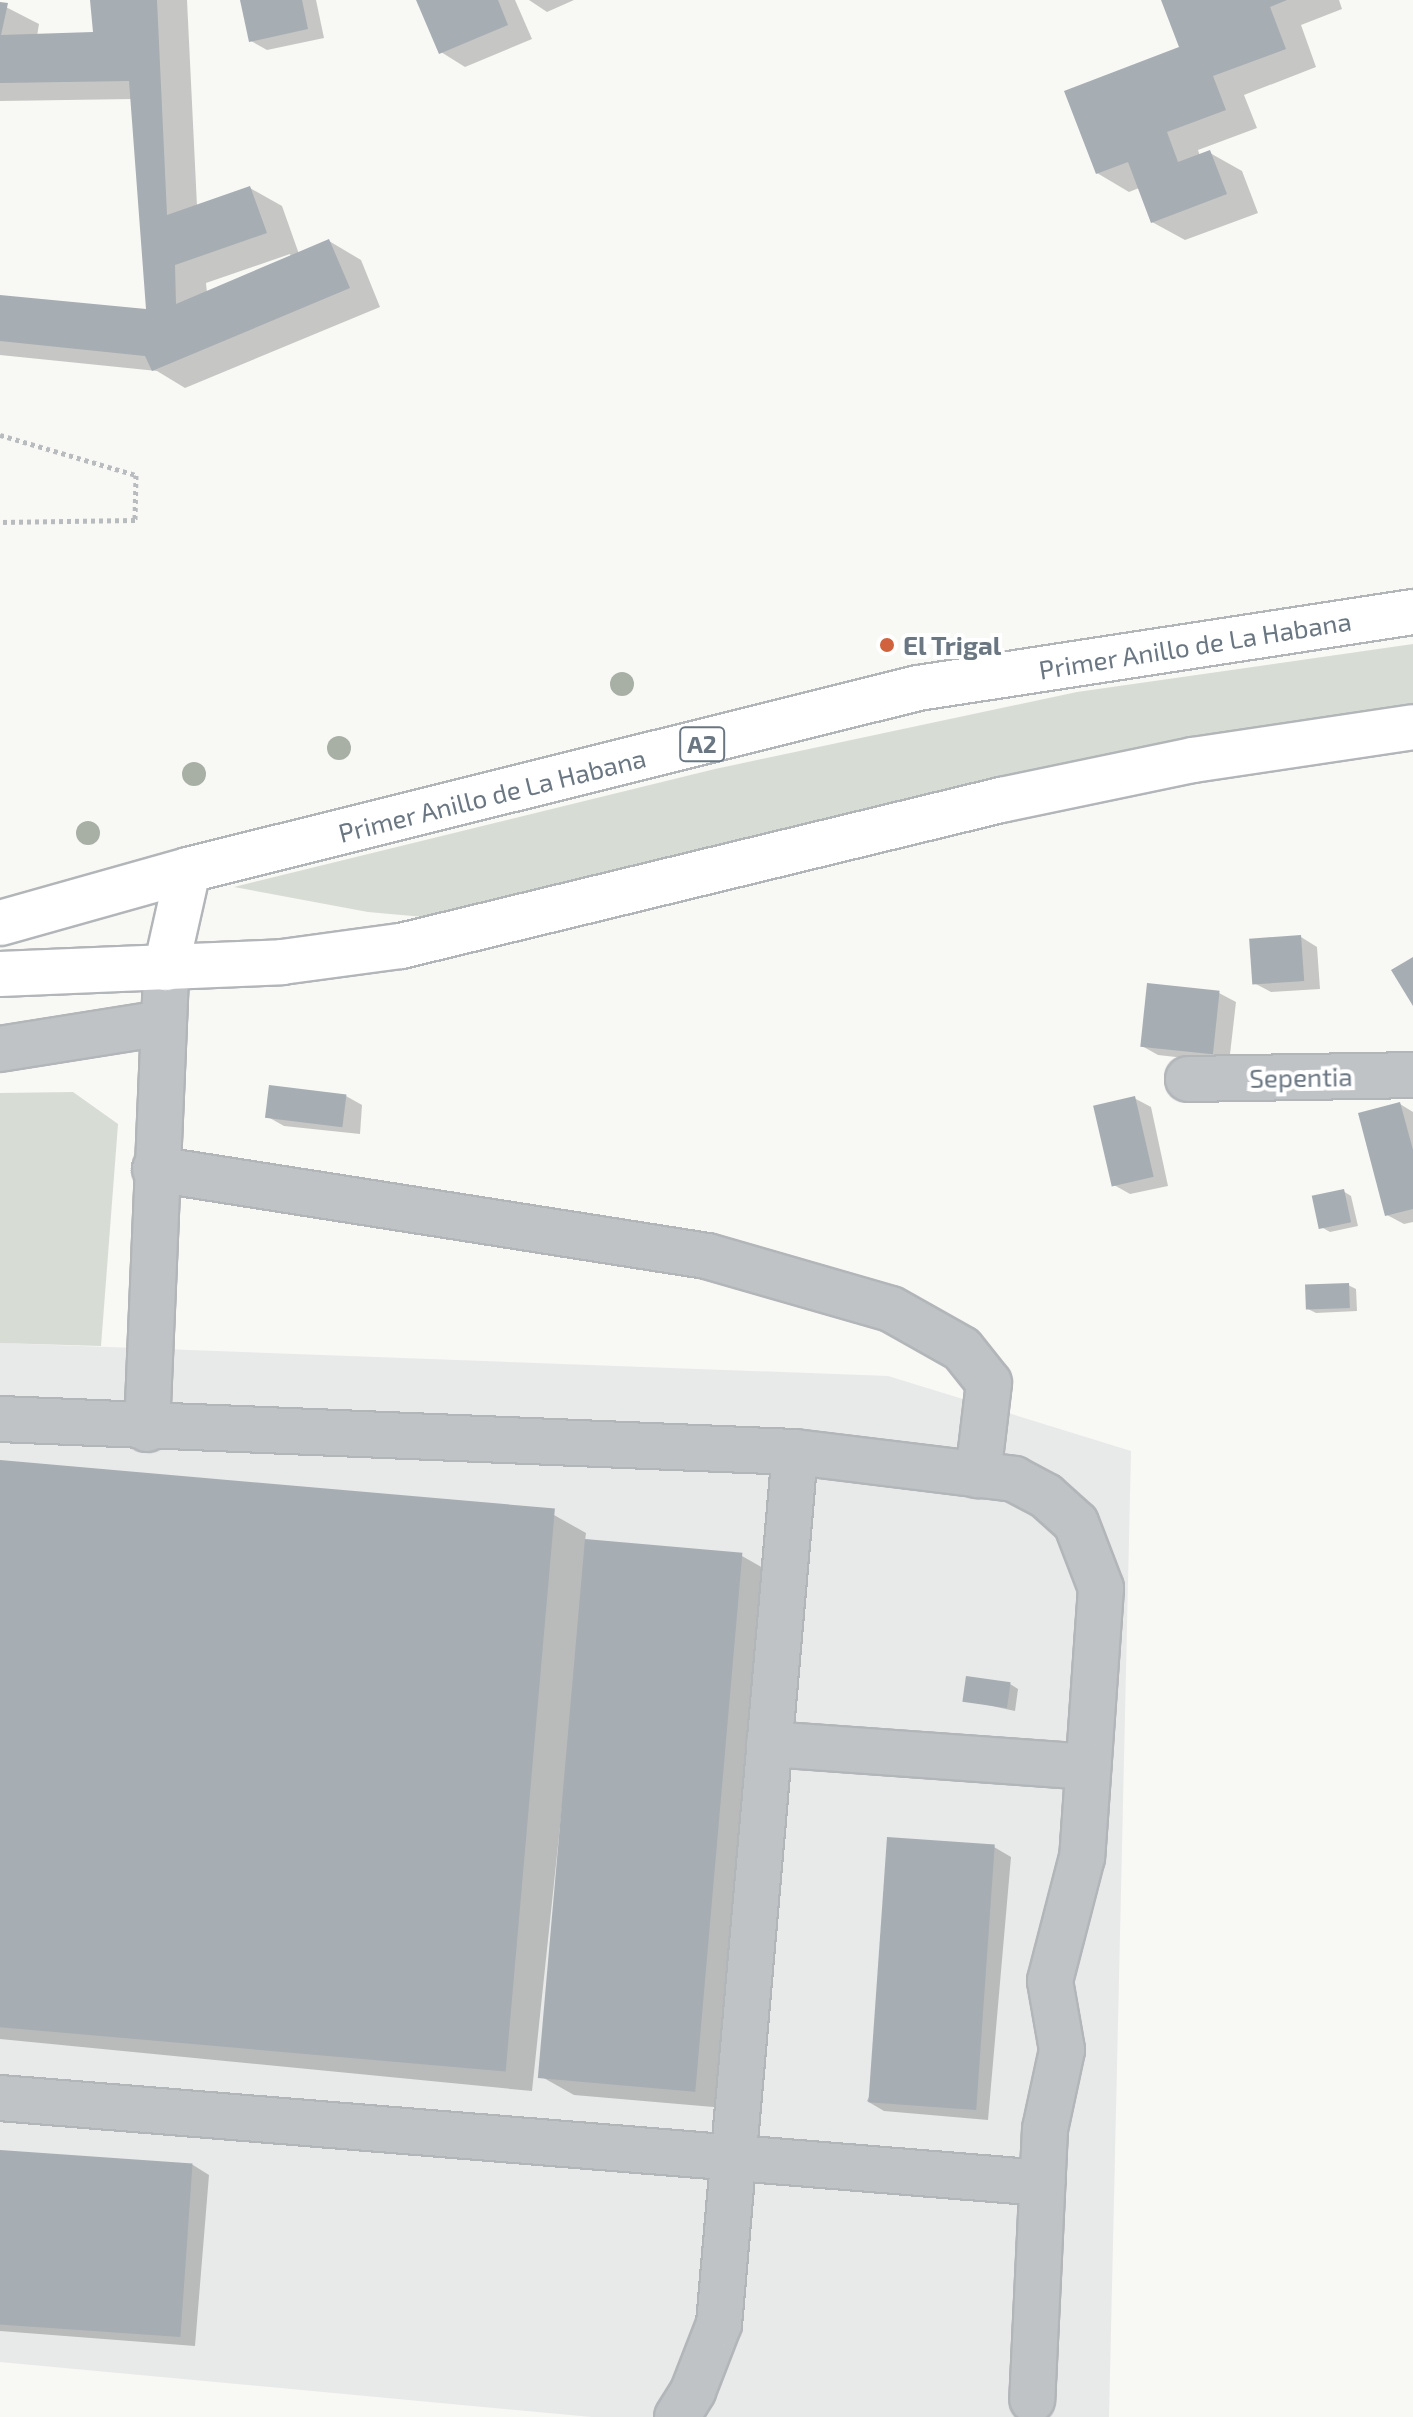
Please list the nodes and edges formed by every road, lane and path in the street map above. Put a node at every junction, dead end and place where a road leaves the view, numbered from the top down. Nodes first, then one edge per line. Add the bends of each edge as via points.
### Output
1 (0, 435) edge
2 (0, 522) edge
3 (1413, 612) edge
4 (1413, 727) edge
5 (188, 870) junction
6 (0, 923) edge
7 (166, 968) junction
8 (0, 974) edge
9 (163, 1023) junction
10 (0, 1049) edge
11 (1413, 1075) edge
12 (1188, 1079) dead end
13 (155, 1169) junction
14 (0, 1419) edge
15 (147, 1429) junction
16 (795, 1452) junction
17 (978, 1475) junction
18 (769, 1744) junction
19 (1088, 1767) junction
20 (0, 2098) edge
21 (733, 2160) junction
22 (1043, 2183) junction
23 (1032, 2400) dead end
24 (677, 2417) edge

1 - 2 path via 136,475 135,520
3 - 5 highway, Primer Anillo de La Habana / A2 via 918,688
4 - 7 highway via 1193,760 1001,800 401,946 282,962
5 - 6 highway, Primer Anillo de La Habana / A2
5 - 7 highway
7 - 8 highway via 81,967
7 - 9 street
9 - 10 street
9 - 13 street
11 - 12 street, Sepentia
13 - 15 street
13 - 17 street via 707,1256 891,1309 962,1349 989,1383
14 - 15 street
15 - 16 street
16 - 17 street
16 - 18 street
17 - 19 street via 1014,1479 1046,1496 1076,1523 1101,1588
18 - 19 street
18 - 21 street
19 - 22 street via 1082,1857 1050,1981 1062,2050 1045,2129
20 - 21 street
21 - 22 street
21 - 24 street via 719,2324
22 - 23 street

